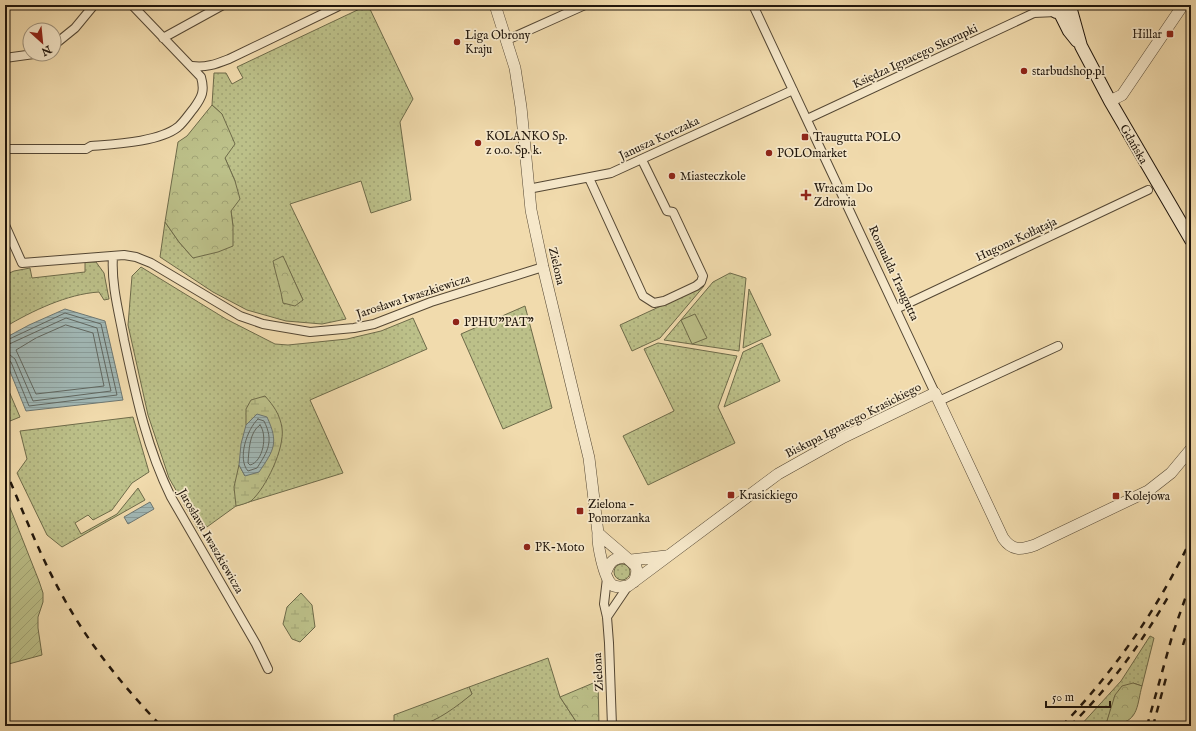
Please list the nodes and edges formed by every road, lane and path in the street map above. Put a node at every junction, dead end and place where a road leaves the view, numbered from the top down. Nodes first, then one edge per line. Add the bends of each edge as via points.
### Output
1 (94, 5) edge
2 (132, 5) edge
3 (223, 5) edge
4 (495, 5) edge
5 (585, 5) edge
6 (753, 5) edge
7 (1041, 5) edge
8 (1183, 5) edge
9 (337, 7) dead end
10 (1062, 9) edge
11 (1034, 13) junction
12 (163, 38) junction
13 (62, 39) edge
14 (507, 40) junction
15 (22, 56) edge
16 (5, 58) edge
17 (192, 66) junction
18 (793, 90) junction
19 (1110, 102) junction
20 (807, 120) junction
21 (5, 149) edge
22 (642, 160) junction
23 (589, 178) junction
24 (528, 188) junction
25 (1148, 190) dead end
26 (5, 225) edge
27 (1191, 240) edge
28 (113, 256) junction
29 (543, 267) junction
30 (896, 310) junction
31 (1058, 346) dead end
32 (937, 397) junction
33 (1191, 449) edge
34 (598, 533) junction
35 (666, 556) junction
36 (628, 559) junction
37 (607, 575) junction
38 (631, 584) junction
39 (607, 617) junction
40 (268, 669) dead end
41 (612, 726) edge

1 - 13 street via 75,28
2 - 12 street
3 - 12 street
4 - 14 street, Zielona
5 - 14 street
6 - 18 street, Romualda Traugutta
7 - 11 street, Księdza Ignacego Skorupki
8 - 19 street via 1122,95
9 - 17 street via 229,59 201,68
10 - 11 street, Księdza Ignacego Skorupki
10 - 19 main road, Gdańska via 1069,31 1081,46
11 - 20 street, Księdza Ignacego Skorupki
12 - 17 street
14 - 24 street, Zielona via 518,87
15 - 16 street
17 - 21 street via 203,83 202,97 182,123 168,133 76,150
18 - 20 street, Romualda Traugutta
18 - 22 street, Janusza Korczaka
19 - 27 main road, Gdańska
20 - 30 street, Romualda Traugutta
22 - 23 street, Janusza Korczaka via 611,174
22 - 23 street via 667,211 673,212 703,276 696,286 664,301 654,303 643,296
23 - 24 street, Janusza Korczaka
24 - 29 street, Zielona
25 - 30 street, Hugona Kołłątaja
26 - 28 street, Jarosława Iwaszkiewicza via 22,263
28 - 29 street, Jarosława Iwaszkiewicza via 136,258 151,263 240,316 263,324 310,332 374,324 431,302
28 - 40 street, Jarosława Iwaszkiewicza via 117,306 141,419 159,473
29 - 34 street, Zielona via 588,458
30 - 32 street, Romualda Traugutta
31 - 32 street
32 - 33 street, Romualda Traugutta via 1003,538 1008,545 1015,548 1023,549 1148,491 1171,473
32 - 35 street, Biskupa Ignacego Krasickiego via 844,437 804,458 778,474
34 - 36 street
34 - 37 street, Zielona via 597,543
35 - 36 street, Biskupa Ignacego Krasickiego
35 - 38 street, Biskupa Ignacego Krasickiego
36 - 37 street via 616,558 609,563
36 - 38 street via 636,566 637,574
37 - 38 street via 612,585 620,588
37 - 39 street, Zielona via 604,604
38 - 39 street
39 - 41 street, Zielona

